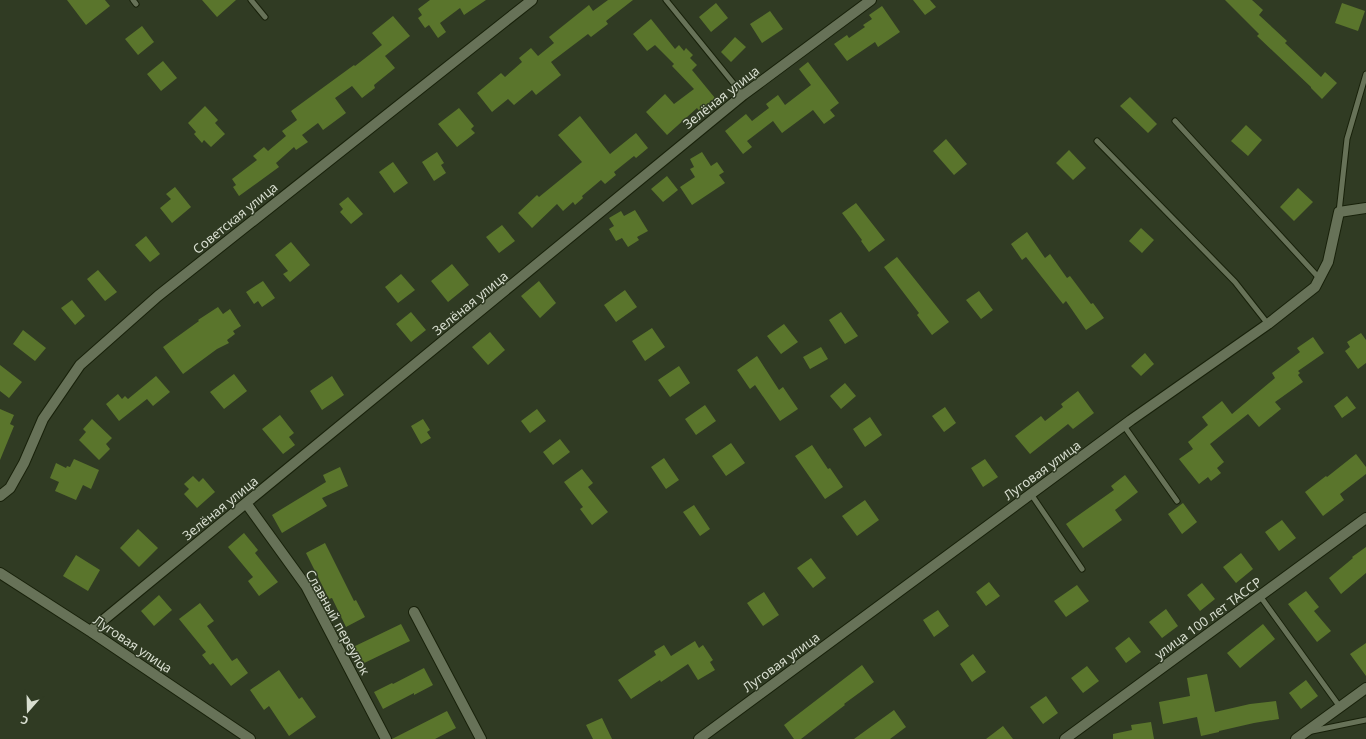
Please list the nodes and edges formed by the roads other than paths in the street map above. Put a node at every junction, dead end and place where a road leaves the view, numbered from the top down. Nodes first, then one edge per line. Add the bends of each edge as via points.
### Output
1 (251, 0) edge
2 (666, 0) edge
3 (871, 0) edge
4 (526, 3) edge
5 (265, 17) dead end
6 (1366, 74) edge
7 (743, 96) junction
8 (1175, 121) dead end
9 (1097, 141) dead end
10 (1366, 208) edge
11 (1339, 212) junction
12 (1320, 279) junction
13 (1268, 324) junction
14 (1124, 426) junction
15 (1031, 494) junction
16 (0, 496) edge
17 (1177, 501) dead end
18 (246, 503) junction
19 (1366, 518) edge
20 (1082, 569) dead end
21 (0, 573) edge
22 (1260, 596) junction
23 (414, 612) dead end
24 (90, 631) junction
25 (1366, 688) edge
26 (1340, 707) junction
27 (1366, 720) edge
28 (1306, 732) junction
29 (250, 739) edge
30 (386, 739) edge
31 (481, 739) edge
32 (699, 739) edge
33 (1065, 739) edge
34 (1296, 739) edge

1 - 5 lane
2 - 7 lane
3 - 7 street, Зелёная улица
4 - 16 street, Советская улица via 158,296 80,365 43,419 10,488
6 - 11 lane via 1347,139
7 - 18 street, Зелёная улица
8 - 12 lane
9 - 13 lane via 1235,282
10 - 11 street
11 - 12 street, Луговая улица via 1328,262
12 - 13 street, Луговая улица via 1315,287
13 - 14 street, Луговая улица
14 - 15 street, Луговая улица
14 - 17 lane
15 - 20 lane
15 - 32 street, Луговая улица
18 - 24 street, Зелёная улица
18 - 30 street, Славный переулок via 306,586
19 - 22 street, улица 100 лет ТАССР
21 - 24 street, Луговая улица
22 - 26 lane
22 - 33 street, улица 100 лет ТАССР
23 - 31 street
24 - 29 street, Луговая улица
25 - 26 street
26 - 28 street
27 - 28 lane
28 - 34 street

